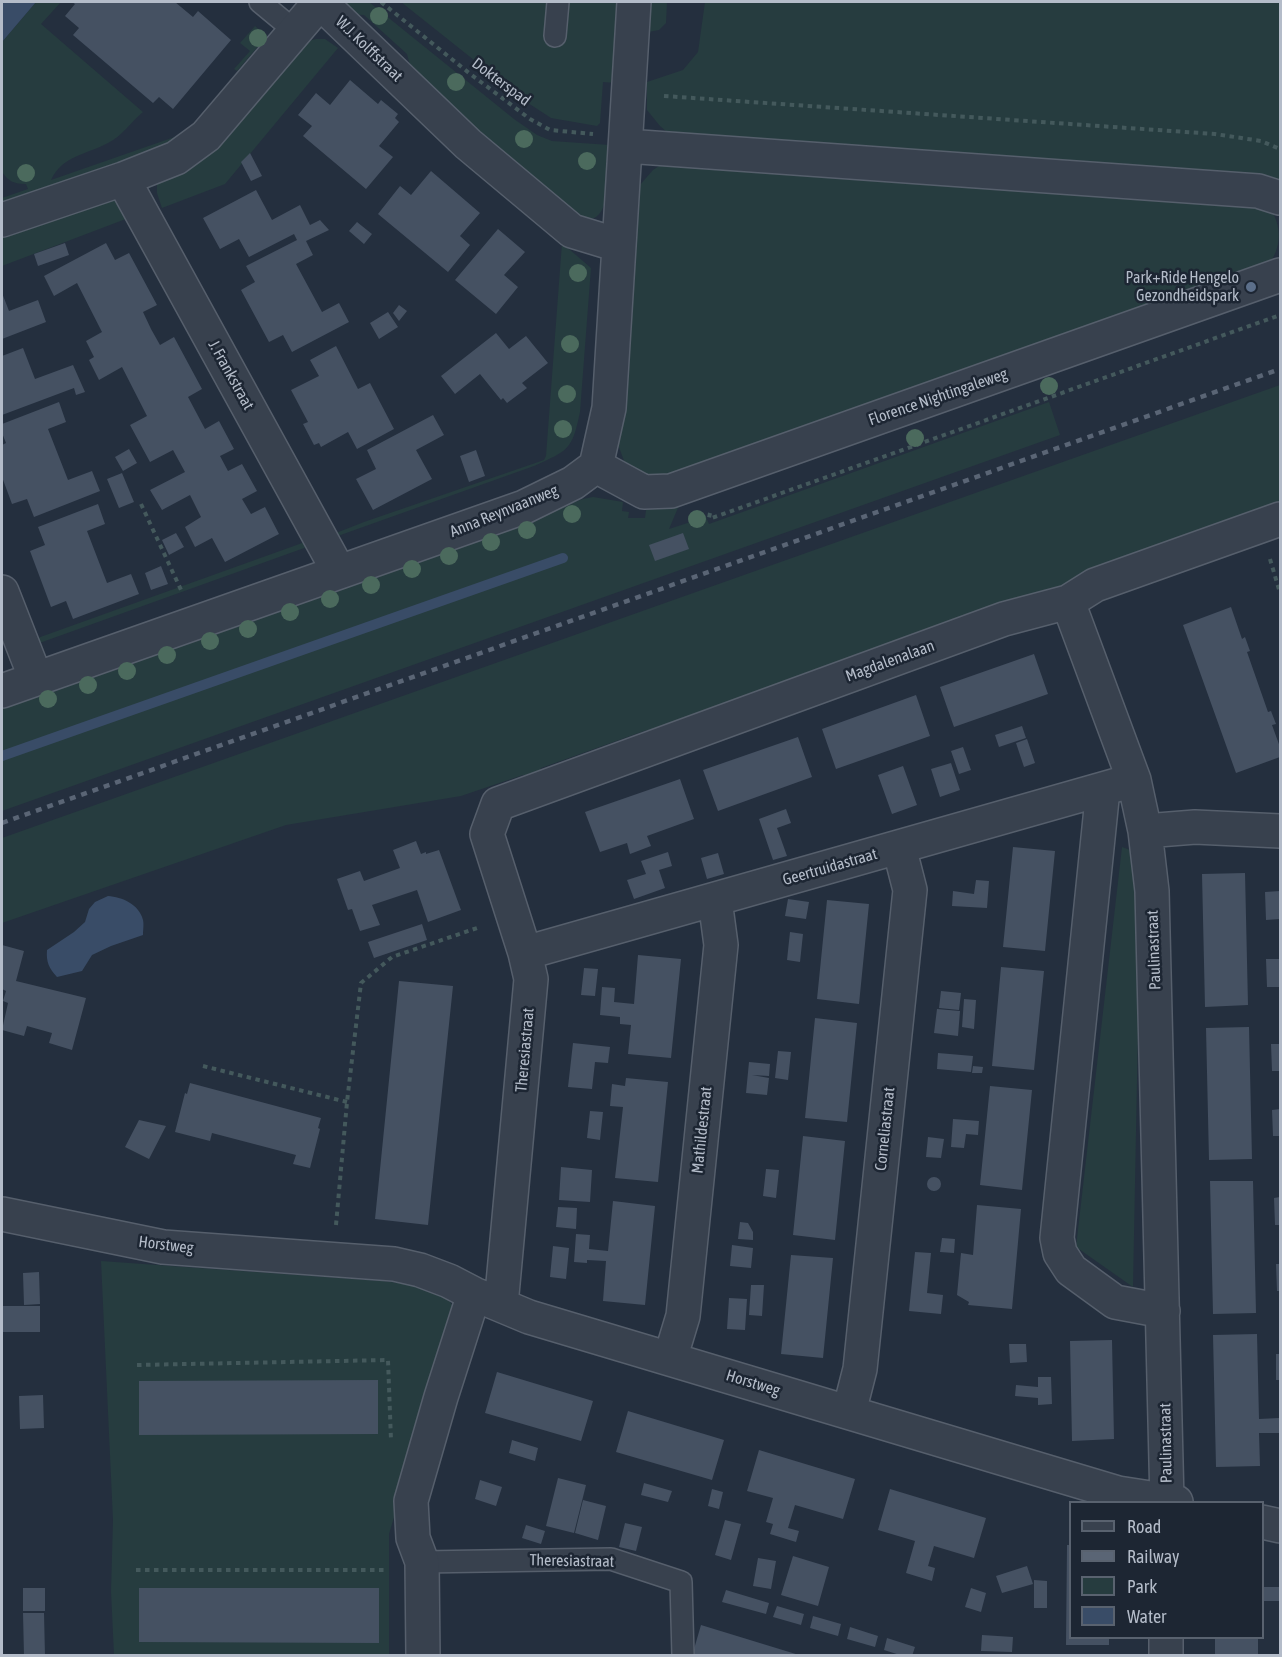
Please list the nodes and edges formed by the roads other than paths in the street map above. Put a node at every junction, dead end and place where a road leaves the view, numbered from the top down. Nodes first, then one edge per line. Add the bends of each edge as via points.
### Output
1 (260, 2) edge
2 (558, 2) edge
3 (634, 2) edge
4 (295, 31) junction
5 (555, 36) dead end
6 (626, 141) junction
7 (123, 179) junction
8 (1281, 198) edge
9 (2, 220) edge
10 (618, 245) junction
11 (1281, 275) edge
12 (596, 466) junction
13 (1281, 519) edge
14 (339, 572) junction
15 (2, 592) edge
16 (1068, 602) junction
17 (36, 679) junction
18 (2, 691) edge
19 (1134, 780) junction
20 (1103, 789) junction
21 (498, 804) joint
22 (1145, 831) junction
23 (1281, 831) edge
24 (899, 847) junction
25 (715, 900) junction
26 (525, 953) junction
27 (2, 1214) edge
28 (488, 1299) junction
29 (1163, 1311) junction
30 (670, 1359) junction
31 (849, 1412) junction
32 (1164, 1501) edge
33 (1170, 1501) edge
34 (1264, 1522) edge
35 (1281, 1526) edge
36 (409, 1566) junction
37 (1166, 1639) edge
38 (423, 1656) edge
39 (683, 1656) edge
40 (1166, 1656) edge

1 - 4 lane
2 - 5 lane
3 - 6 street
4 - 7 street, W.J. Kolffstraat via 206,136 176,158
4 - 10 street, W.J. Kolffstraat via 320,2 468,144 572,231
6 - 8 street via 1258,190
6 - 10 street
7 - 9 street, W.J. Kolffstraat
7 - 14 street, J. Frankstraat
10 - 12 street via 609,408
11 - 12 street, Florence Nightingaleweg via 671,491 644,492
12 - 14 street, Anna Reynvaanweg via 573,483 524,507
13 - 16 street, Magdalenalaan via 1095,585
14 - 17 street, Anna Reynvaanweg
15 - 17 street
16 - 19 street, Paulinastraat
16 - 21 street, Magdalenalaan via 1004,619
17 - 18 street, Anna Reynvaanweg
19 - 20 street, Geertruidastraat
19 - 22 street, Paulinastraat
20 - 24 street, Geertruidastraat
20 - 29 street via 1057,1238 1060,1253 1071,1270 1115,1302
21 - 26 street, Theresiastraat via 487,834
22 - 23 street via 1195,827
22 - 29 street, Paulinastraat via 1152,891
24 - 25 street, Geertruidastraat
24 - 31 street, Corneliastraat via 910,890 860,1369
25 - 26 street, Geertruidastraat
25 - 30 street, Mathildestraat via 721,945 683,1316
26 - 28 street, Theresiastraat via 531,979
27 - 28 street, Horstweg via 163,1247 394,1264 420,1270
28 - 30 street, Horstweg via 529,1317
28 - 36 street, Theresiastraat via 441,1397 411,1501 413,1538
29 - 33 street, Paulinastraat
30 - 31 street, Horstweg
31 - 32 street, Horstweg via 1118,1493
34 - 35 street
36 - 38 street, Theresiastraat
36 - 39 lane, Theresiastraat via 611,1558 681,1582
37 - 40 street

